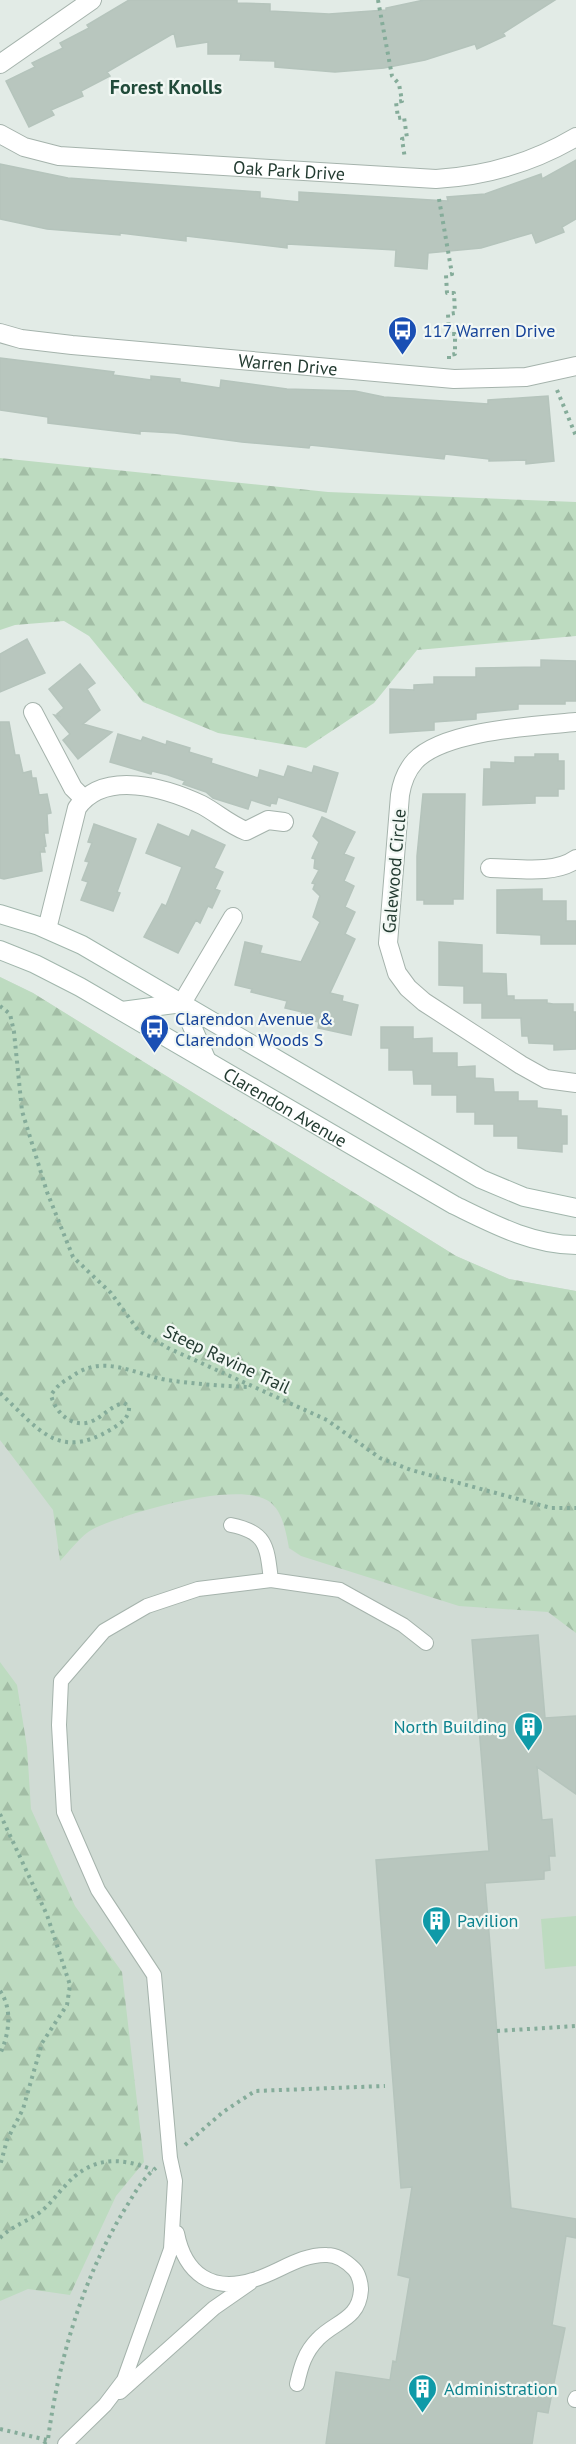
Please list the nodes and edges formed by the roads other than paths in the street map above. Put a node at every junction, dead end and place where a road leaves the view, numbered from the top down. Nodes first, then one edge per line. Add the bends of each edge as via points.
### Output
1 (92, 0) edge
2 (0, 64) edge
3 (0, 134) edge
4 (576, 137) edge
5 (0, 333) edge
6 (576, 366) edge
7 (33, 712) dead end
8 (576, 722) edge
9 (84, 799) junction
10 (284, 822) dead end
11 (576, 859) edge
12 (490, 868) dead end
13 (0, 914) edge
14 (233, 917) dead end
15 (47, 929) junction
16 (0, 951) edge
17 (182, 1003) junction
18 (122, 1011) junction
19 (207, 1061) junction
20 (576, 1083) edge
21 (576, 1208) edge
22 (576, 1245) edge
23 (231, 1525) dead end
24 (271, 1580) junction
25 (426, 1643) dead end
26 (174, 2217) junction
27 (254, 2280) junction
28 (297, 2384) dead end
29 (105, 2405) junction
30 (65, 2444) edge

1 - 2 street
3 - 4 street, Oak Park Drive via 24,147 59,156 436,179 514,166
5 - 6 street, Warren Drive via 72,345 454,379 502,380
7 - 9 street via 73,788
8 - 20 street, Galewood Circle via 471,736 436,747 415,762 405,776 400,795 388,943 397,973 415,995 532,1072 557,1082
9 - 10 street via 107,787 142,787 191,801 246,831 261,822
9 - 15 street via 77,808
11 - 12 street via 565,866 550,868
13 - 15 street, Clarendon Avenue
14 - 17 street
15 - 17 street, Clarendon Avenue
16 - 18 street, Clarendon Avenue via 35,964
17 - 18 street
17 - 19 street
17 - 21 street, Clarendon Avenue via 481,1179 524,1197
18 - 19 street, Clarendon Avenue
19 - 22 street, Clarendon Avenue via 454,1205 508,1231 558,1245
23 - 24 lane via 249,1528 262,1538
24 - 25 lane via 340,1590 403,1625
24 - 26 lane via 198,1589 147,1606 104,1631 61,1681 59,1725 64,1812 98,1890 154,1974 175,2181
26 - 27 lane via 180,2250 196,2275 227,2283
26 - 29 lane via 171,2249 128,2369
27 - 28 lane via 310,2257 328,2255 344,2260 357,2271 360,2302 354,2313 319,2337 309,2349
27 - 29 lane via 214,2308
29 - 30 lane

